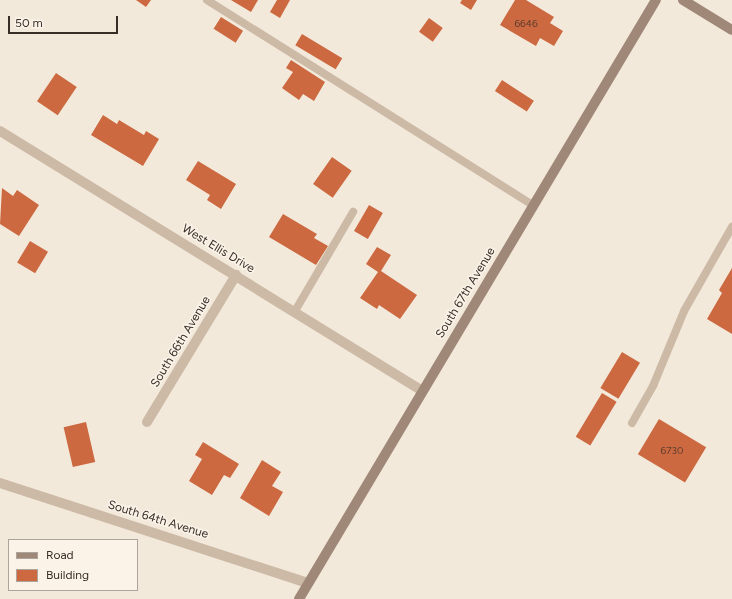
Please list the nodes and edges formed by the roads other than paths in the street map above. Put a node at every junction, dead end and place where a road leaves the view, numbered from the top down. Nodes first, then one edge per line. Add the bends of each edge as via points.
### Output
1 (207, 0) edge
2 (656, 0) edge
3 (683, 0) edge
4 (732, 30) edge
5 (0, 131) edge
6 (534, 206) junction
7 (353, 212) dead end
8 (732, 227) edge
9 (236, 275) junction
10 (295, 311) junction
11 (422, 391) junction
12 (147, 422) dead end
13 (632, 423) dead end
14 (0, 483) edge
15 (308, 583) junction
16 (298, 599) edge

1 - 6 lane
2 - 6 main road, South 67th Avenue
3 - 4 main road
5 - 9 street, West Ellis Drive
6 - 11 main road, South 67th Avenue
7 - 10 lane
8 - 13 lane via 684,311 654,386
9 - 10 street, West Ellis Drive
9 - 12 street, South 66th Avenue
10 - 11 street, West Ellis Drive
11 - 15 main road, South 67th Avenue
14 - 15 street, South 64th Avenue
15 - 16 main road, South 67th Avenue

